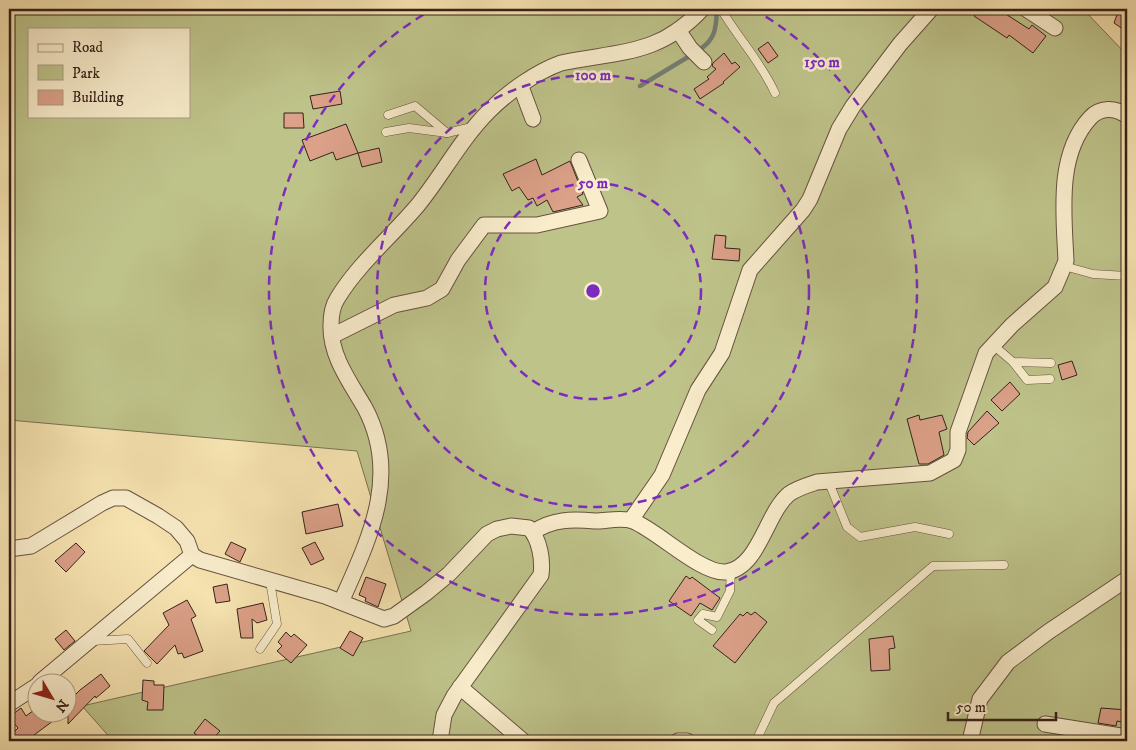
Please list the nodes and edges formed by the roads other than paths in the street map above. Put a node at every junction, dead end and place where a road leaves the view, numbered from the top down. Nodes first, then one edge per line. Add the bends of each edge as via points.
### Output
1 (702, 9) edge
2 (931, 9) edge
3 (1026, 9) edge
4 (721, 10) edge
5 (1055, 28) dead end
6 (678, 30) junction
7 (704, 62) dead end
8 (521, 87) junction
9 (775, 93) dead end
10 (388, 115) dead end
11 (1127, 116) edge
12 (533, 119) dead end
13 (474, 127) junction
14 (386, 132) dead end
15 (447, 133) junction
16 (579, 160) dead end
17 (1064, 266) junction
18 (1127, 276) edge
19 (332, 336) junction
20 (992, 344) junction
21 (1013, 362) junction
22 (1051, 363) dead end
23 (1050, 379) dead end
24 (828, 480) junction
25 (631, 520) junction
26 (533, 532) junction
27 (948, 534) dead end
28 (9, 549) edge
29 (192, 555) junction
30 (1004, 565) dead end
31 (731, 570) junction
32 (1127, 579) edge
33 (270, 581) junction
34 (341, 602) junction
35 (712, 630) dead end
36 (90, 641) junction
37 (260, 649) dead end
38 (147, 663) dead end
39 (53, 672) edge
40 (460, 687) junction
41 (28, 691) edge
42 (9, 704) edge
43 (1044, 724) dead end
44 (1127, 737) edge
45 (440, 741) edge
46 (523, 741) edge
47 (678, 741) edge
48 (687, 741) edge
49 (756, 741) edge
50 (970, 741) edge

1 - 6 street
2 - 25 street via 853,106 839,129 803,210 750,270 722,352 698,390 662,475
3 - 5 street
4 - 9 lane via 760,64
6 - 7 street
6 - 8 street via 647,48 561,63
8 - 12 street
8 - 13 street
10 - 15 lane via 415,106
11 - 17 street via 1101,110 1094,114 1075,139 1065,181
13 - 15 lane
13 - 19 street via 420,203 345,287 332,312
14 - 15 lane via 409,128
16 - 19 street via 600,211 538,225 484,225 458,260 442,289 427,298 394,306
17 - 18 lane via 1092,274
17 - 20 street via 1055,286
19 - 34 street via 337,357 373,424 380,447 382,478 375,515 362,555
20 - 21 lane
20 - 24 street via 958,432 958,450 954,460 930,473
21 - 22 lane
21 - 23 lane via 1027,380
24 - 27 lane via 846,527 860,537 915,527
24 - 31 street via 789,494 778,506 754,552
25 - 26 street via 563,520 547,523
25 - 31 street via 714,570
26 - 34 street via 524,526 497,528 487,534 449,574 394,616 384,619
26 - 40 street via 542,565 541,575
28 - 29 street via 31,546 102,503 113,498 126,498 176,528
29 - 33 street via 212,565
29 - 36 street
30 - 49 lane via 933,566 774,703
31 - 35 lane via 730,592 717,617 702,614 698,620
32 - 50 street via 1008,662 980,699
33 - 34 street
33 - 37 lane via 277,624
36 - 38 lane via 128,639
36 - 39 street
40 - 45 street via 444,715
40 - 46 street
41 - 42 street
43 - 44 street
47 - 48 street

